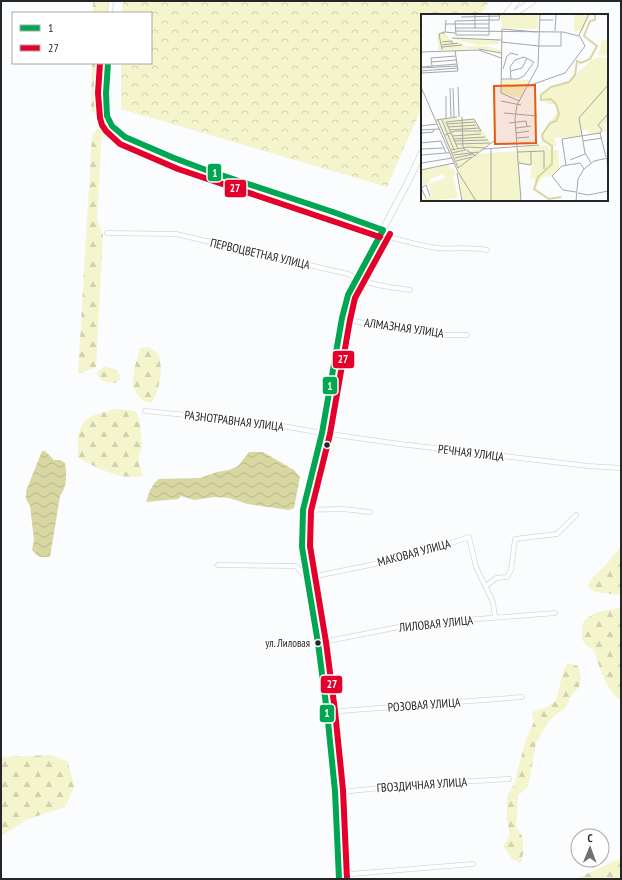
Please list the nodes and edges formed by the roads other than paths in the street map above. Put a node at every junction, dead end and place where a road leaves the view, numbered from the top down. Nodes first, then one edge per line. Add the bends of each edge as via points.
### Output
1 (111, 1) edge
2 (517, 1) edge
3 (533, 1) edge
4 (110, 12) edge
5 (507, 14) edge
6 (514, 14) edge
7 (108, 64) edge
8 (421, 154) edge
9 (107, 233) dead end
10 (381, 233) junction
11 (487, 250) dead end
12 (356, 279) junction
13 (410, 290) dead end
14 (342, 318) junction
15 (467, 335) dead end
16 (145, 411) dead end
17 (322, 433) junction
18 (621, 468) edge
19 (303, 510) junction
20 (370, 512) dead end
21 (576, 515) dead end
22 (218, 565) dead end
23 (306, 578) junction
24 (486, 586) junction
25 (555, 613) dead end
26 (495, 618) junction
27 (318, 643) junction
28 (522, 697) dead end
29 (327, 712) junction
30 (509, 779) dead end
31 (335, 791) junction
32 (473, 864) dead end
33 (339, 877) edge

1 - 4 street
2 - 5 street
3 - 6 street
7 - 10 street via 109,121 125,137 180,161 318,206
8 - 10 street
9 - 12 street, ПЕРВОЦВЕТНАЯ УЛИЦА via 176,234 348,274
10 - 11 street via 404,242 438,248
10 - 12 street
12 - 13 street, ПЕРВОЦВЕТНАЯ УЛИЦА
12 - 14 street via 348,295
14 - 15 street, АЛМАЗНАЯ УЛИЦА via 372,326 436,335
14 - 17 street
16 - 17 street, РАЗНОТРАВНАЯ УЛИЦА via 260,422
17 - 18 street, РЕЧНАЯ УЛИЦА via 446,450
17 - 19 street
19 - 20 street via 343,509
19 - 23 street via 302,547
21 - 24 street via 557,534 515,539 511,570 507,577 496,578
22 - 23 street via 296,566
23 - 24 street, МАКОВАЯ УЛИЦА via 409,557 469,538 476,567
23 - 27 street
24 - 26 street, МАКОВАЯ УЛИЦА via 493,602
25 - 26 street, ЛИЛОВАЯ УЛИЦА
26 - 27 street, ЛИЛОВАЯ УЛИЦА via 414,624
27 - 29 street
28 - 29 street, РОЗОВАЯ УЛИЦА
29 - 31 street
30 - 31 street, ГВОЗДИЧНАЯ УЛИЦА
31 - 33 street
32 - 33 street

